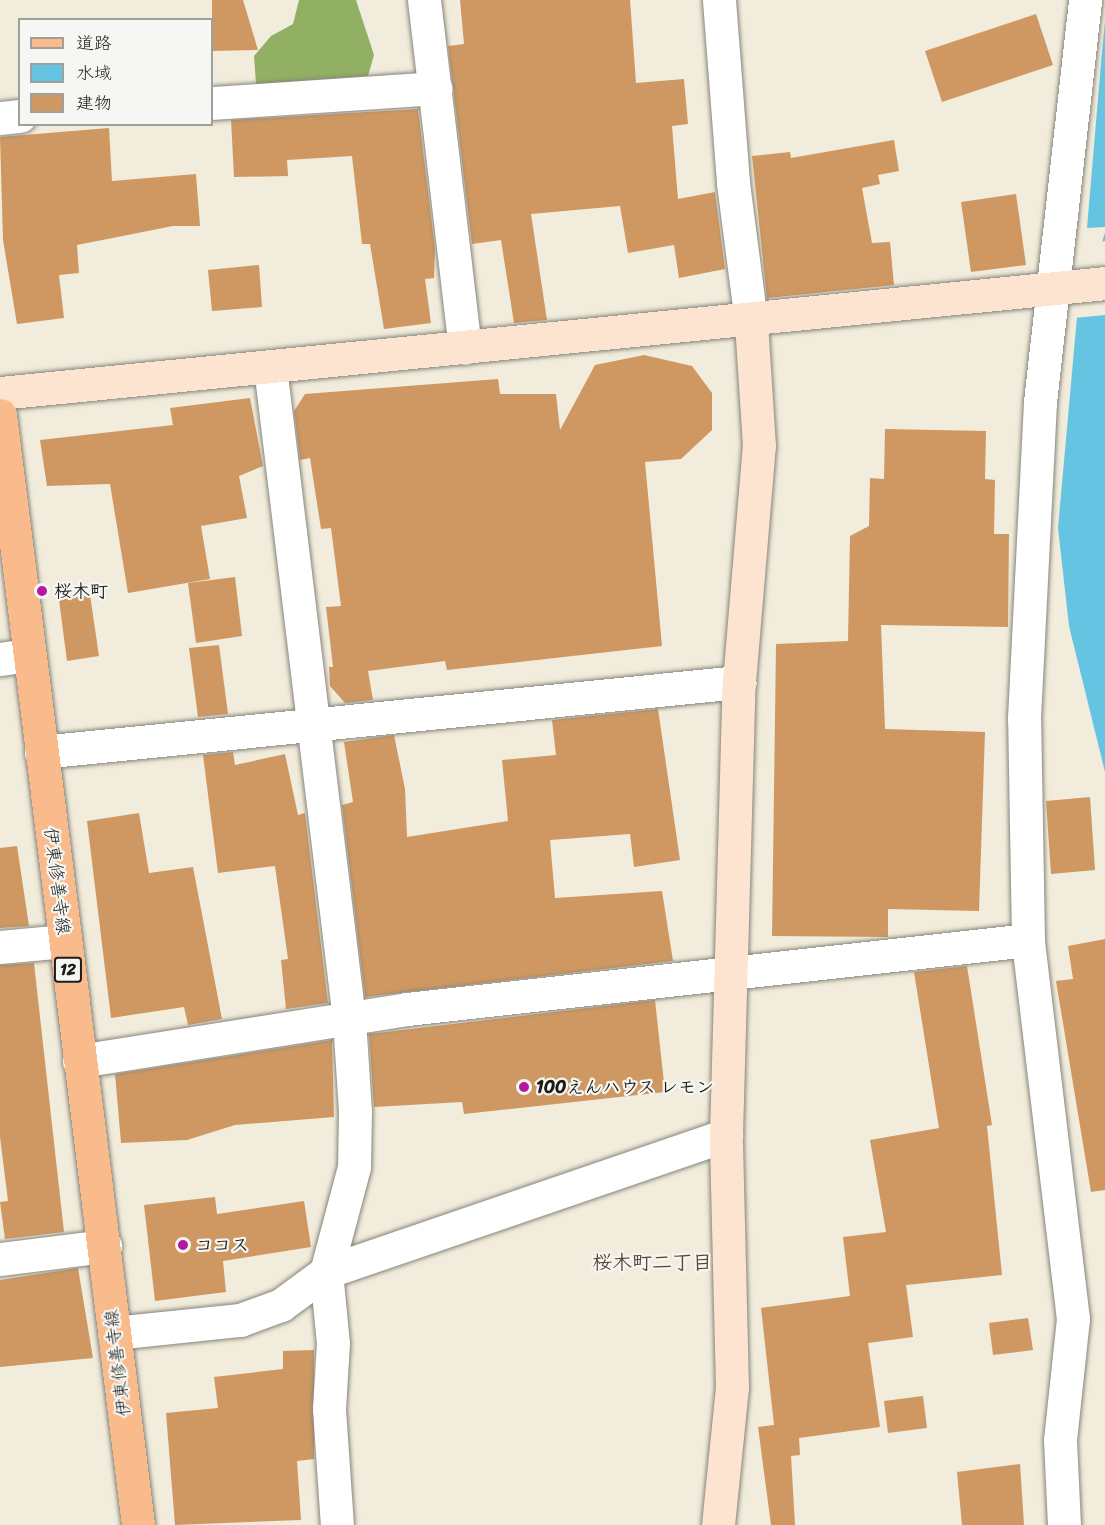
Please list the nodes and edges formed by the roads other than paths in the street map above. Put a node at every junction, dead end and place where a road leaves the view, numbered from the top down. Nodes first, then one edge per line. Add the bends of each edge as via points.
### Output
1 (424, 0) edge
2 (719, 0) edge
3 (1085, 0) edge
4 (435, 88) junction
5 (213, 103) edge
6 (18, 116) edge
7 (0, 118) edge
8 (1105, 283) edge
9 (1060, 289) junction
10 (751, 321) junction
11 (465, 348) junction
12 (270, 367) junction
13 (0, 393) edge
14 (0, 415) edge
15 (15, 657) edge
16 (739, 682) junction
17 (312, 723) junction
18 (41, 752) junction
19 (65, 940) junction
20 (1028, 940) junction
21 (0, 947) edge
22 (730, 969) junction
23 (349, 1019) junction
24 (79, 1061) junction
25 (726, 1135) junction
26 (105, 1246) junction
27 (0, 1259) edge
28 (326, 1272) junction
29 (114, 1334) junction
30 (138, 1525) edge
31 (338, 1525) edge
32 (718, 1525) edge
33 (1064, 1525) edge

1 - 4 street
2 - 10 street via 733,183
3 - 9 street
4 - 5 street
4 - 11 street
6 - 7 street
8 - 9 street
9 - 10 street
9 - 20 street via 1026,649 1023,832
10 - 11 street
10 - 16 street via 759,446
11 - 12 street
12 - 13 street
12 - 17 street
14 - 15 main road, 伊東修善寺線 / 12
15 - 18 main road, 伊東修善寺線 / 12
16 - 17 street
16 - 22 street
17 - 18 street
17 - 23 street
18 - 19 main road, 伊東修善寺線 / 12
19 - 21 street
19 - 24 main road, 伊東修善寺線 / 12
20 - 22 street
20 - 33 street via 1073,1319 1060,1440
22 - 23 street
22 - 25 street
23 - 24 street
23 - 28 street via 354,1167
24 - 26 main road, 伊東修善寺線 / 12
25 - 28 street
25 - 32 street via 732,1388
26 - 27 street
26 - 29 main road, 伊東修善寺線 / 12
28 - 29 street via 281,1305 240,1320
28 - 31 street via 333,1343 329,1408
29 - 30 main road, 伊東修善寺線 / 12

